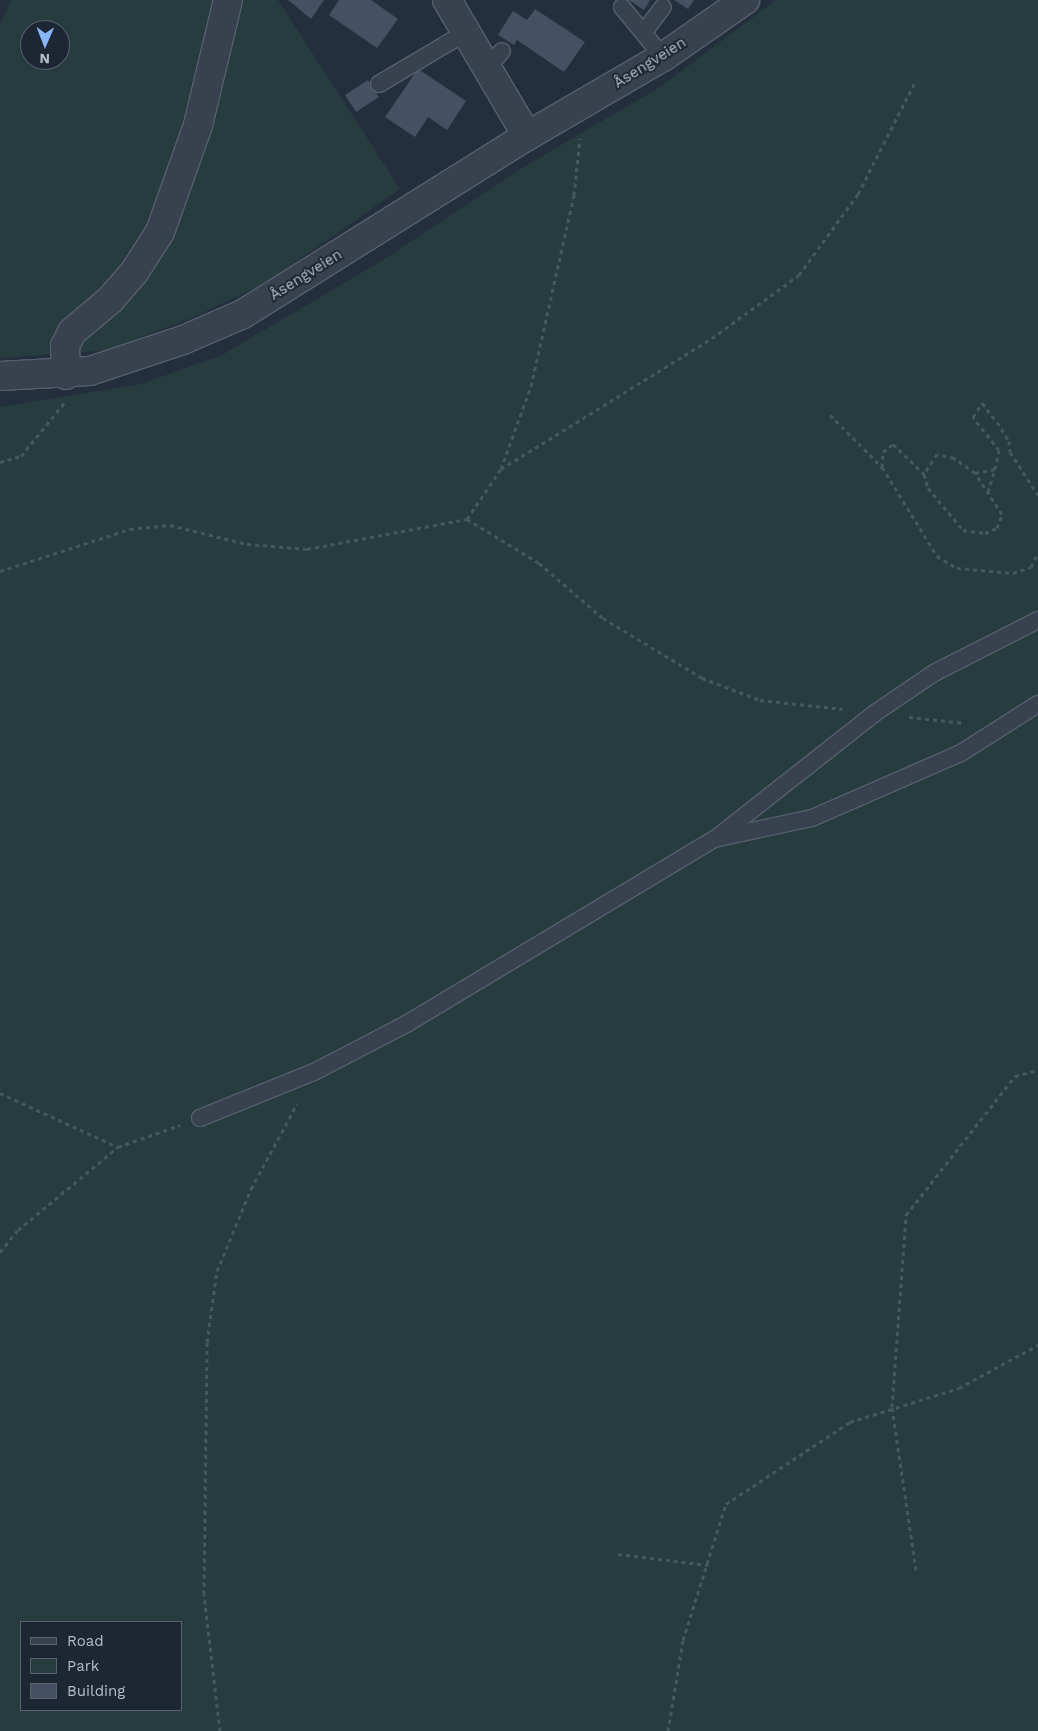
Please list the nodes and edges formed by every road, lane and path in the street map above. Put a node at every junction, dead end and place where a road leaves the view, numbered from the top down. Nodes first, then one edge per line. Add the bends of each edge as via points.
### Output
1 (228, 0) edge
2 (447, 0) edge
3 (745, 0) edge
4 (622, 7) dead end
5 (664, 7) dead end
6 (644, 32) junction
7 (465, 33) junction
8 (663, 57) junction
9 (916, 80) dead end
10 (379, 84) dead end
11 (584, 103) junction
12 (527, 136) junction
13 (78, 373) junction
14 (0, 376) edge
15 (830, 415) dead end
16 (0, 462) edge
17 (882, 467) junction
18 (501, 469) junction
19 (995, 469) junction
20 (975, 473) junction
21 (924, 474) junction
22 (988, 492) junction
23 (1038, 495) edge
24 (467, 519) junction
25 (1038, 552) edge
26 (0, 571) edge
27 (1038, 620) edge
28 (1038, 704) edge
29 (875, 713) junction
30 (1003, 728) junction
31 (714, 839) junction
32 (1038, 1070) edge
33 (314, 1072) junction
34 (0, 1093) edge
35 (200, 1118) joint
36 (118, 1147) junction
37 (0, 1252) edge
38 (1038, 1346) edge
39 (892, 1407) junction
40 (618, 1554) dead end
41 (708, 1565) junction
42 (916, 1570) dead end
43 (220, 1731) edge
44 (668, 1731) edge

1 - 13 street via 198,125 160,232 135,271 110,300 72,332 65,346
2 - 7 street
3 - 8 street, Åsengveien
4 - 6 lane
5 - 6 lane
6 - 8 lane
7 - 10 lane
7 - 12 street via 495,59
8 - 11 street, Åsengveien
9 - 18 path via 858,194 799,275 712,338
11 - 12 street, Åsengveien
11 - 18 path via 574,195 531,386
12 - 13 street, Åsengveien via 244,314 183,340
13 - 14 street, Åsengveien
13 - 16 path via 21,456
15 - 17 path
17 - 21 path via 883,452 892,444
17 - 25 path via 937,556 957,568 1012,573 1031,567
18 - 24 path
19 - 20 path
19 - 22 path
19 - 23 path via 999,450 973,417 982,403 1009,440 1010,452
20 - 21 path via 954,458 937,454
20 - 22 path
21 - 22 path via 928,488 964,530 973,533 997,528 1002,520 1002,514
24 - 26 path via 307,549 247,544 170,524 130,529
24 - 29 path via 539,563 603,618 702,678 760,700
27 - 29 lane via 934,673
28 - 30 lane
29 - 30 path
29 - 31 lane
30 - 31 lane via 961,753 812,818
31 - 33 lane via 451,998
32 - 39 path via 1015,1076 906,1215
33 - 35 lane
33 - 43 path via 251,1189 217,1271 207,1342 204,1594
34 - 36 path
35 - 36 path
36 - 37 path via 18,1230
38 - 39 path via 959,1388
39 - 41 path via 850,1422 726,1504
39 - 42 path
40 - 41 path
41 - 44 path via 683,1640

